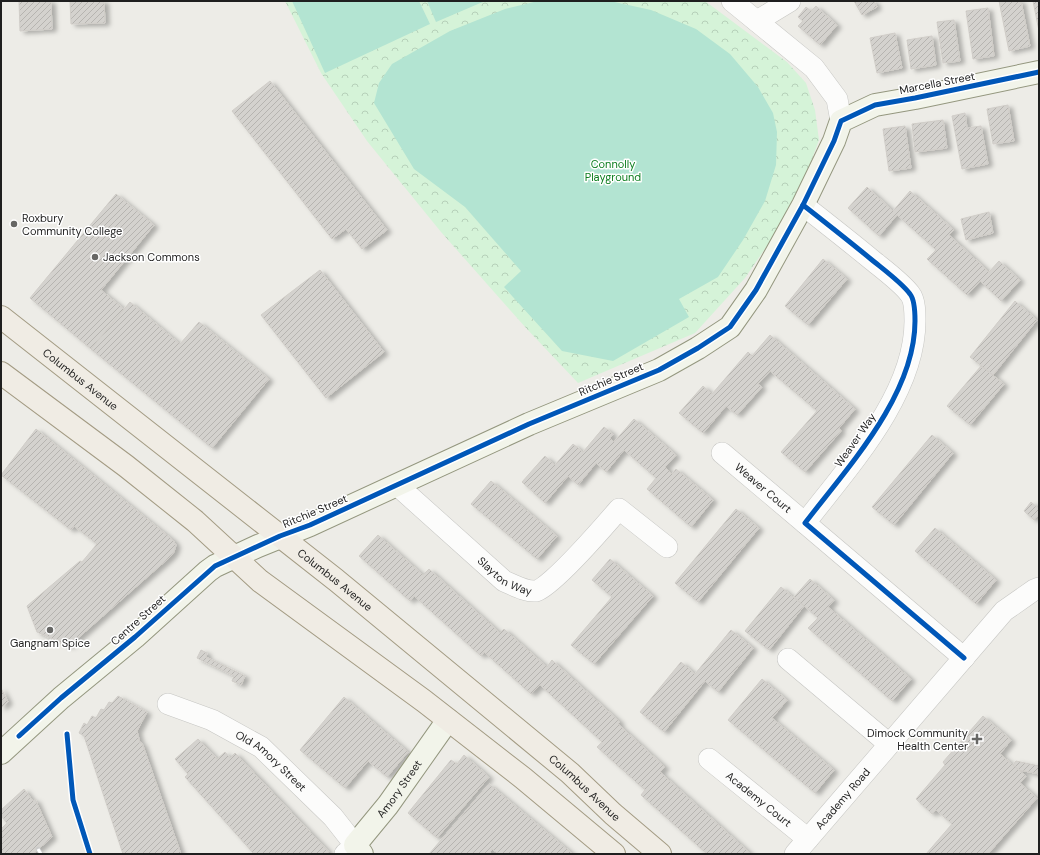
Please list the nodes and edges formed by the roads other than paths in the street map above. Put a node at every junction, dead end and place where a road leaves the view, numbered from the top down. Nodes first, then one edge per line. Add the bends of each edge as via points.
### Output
1 (732, 1) edge
2 (790, 1) edge
3 (757, 21) junction
4 (1039, 72) edge
5 (841, 121) junction
6 (803, 205) junction
7 (1, 317) edge
8 (1, 373) edge
9 (722, 453) dead end
10 (397, 485) junction
11 (805, 523) junction
12 (280, 536) junction
13 (667, 547) dead end
14 (233, 558) junction
15 (1039, 588) edge
16 (964, 658) junction
17 (788, 659) dead end
18 (168, 704) dead end
19 (448, 720) junction
20 (889, 744) junction
21 (1, 753) edge
22 (709, 759) dead end
23 (802, 847) edge
24 (354, 851) edge
25 (614, 854) edge
26 (660, 854) edge

1 - 3 street
2 - 3 street
3 - 5 street via 814,68 837,98
4 - 5 street, Marcella Street via 875,105
5 - 6 street, Ritchie Street via 834,142
6 - 10 street, Ritchie Street via 756,290 730,327 659,370 529,424
6 - 11 street, Weaver Way via 903,287 911,295 915,313 915,334 906,373 880,423
7 - 12 main road, Columbus Avenue
8 - 14 main road via 185,512
9 - 11 street, Weaver Court
10 - 12 street, Ritchie Street
10 - 13 street, Slayton Way via 504,581 522,589 536,591 544,588 619,509
11 - 16 street
12 - 14 street, Centre Street
12 - 26 main road, Columbus Avenue via 570,773
14 - 19 main road via 260,582
14 - 21 street, Centre Street via 208,571 135,638 61,698
15 - 16 street, Academy Road via 1004,611
16 - 20 street, Academy Road
17 - 20 street
18 - 24 street, Old Amory Street via 212,720 261,747 333,817
19 - 24 street, Amory Street
19 - 25 main road
20 - 23 street, Academy Road
22 - 23 street, Academy Court

